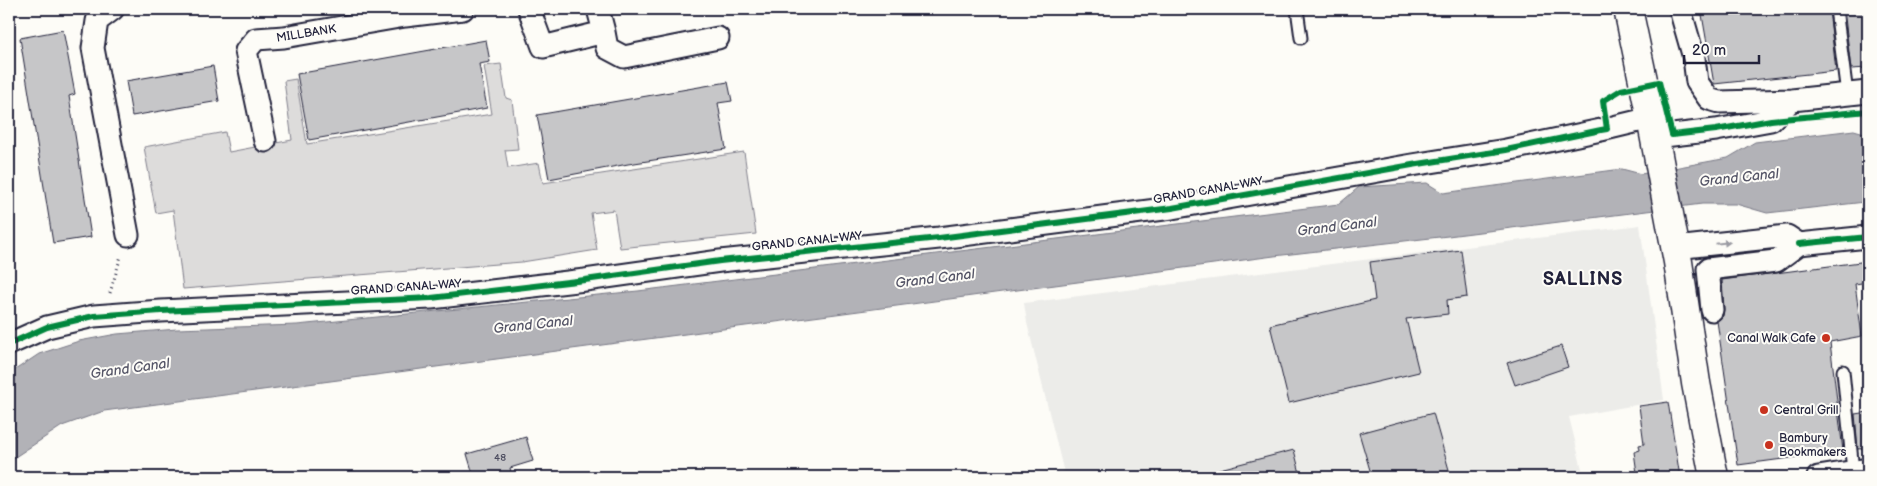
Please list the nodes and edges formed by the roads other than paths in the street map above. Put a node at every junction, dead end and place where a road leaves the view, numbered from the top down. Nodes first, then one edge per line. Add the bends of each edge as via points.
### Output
1 (113, 9) edge
2 (463, 9) edge
3 (529, 9) edge
4 (598, 9) edge
5 (1297, 9) edge
6 (1628, 9) edge
7 (1680, 9) edge
8 (1836, 9) edge
9 (425, 11) edge
10 (604, 32) junction
11 (718, 38) dead end
12 (1301, 38) dead end
13 (1868, 92) edge
14 (1847, 94) junction
15 (1792, 100) junction
16 (1654, 137) junction
17 (265, 141) dead end
18 (128, 235) road end
19 (1868, 237) edge
20 (1799, 244) junction
21 (1675, 248) junction
22 (1712, 310) dead end
23 (9, 344) edge
24 (1843, 371) dead end
25 (1863, 472) edge
26 (1714, 477) edge
27 (1818, 477) edge

1 - 18 street via 97,20 93,48
2 - 9 street, MILLBANK
3 - 10 street via 543,47
4 - 10 street
5 - 12 lane
6 - 16 street
7 - 15 street via 1694,58 1697,82 1709,99 1719,102
8 - 14 lane
9 - 17 street, MILLBANK via 284,37 256,39 246,52
10 - 11 street via 607,48 624,57
13 - 14 street
14 - 15 street
15 - 16 street, GRAND CANAL WAY via 1772,120
16 - 21 street
16 - 23 street, GRAND CANAL WAY via 1601,130 1506,150 1172,208 430,298 94,316 47,327
19 - 20 street
21 -> 20 street via 1787,236
20 - 22 street via 1776,262 1708,269
21 - 26 street
24 - 25 lane
25 - 27 street

